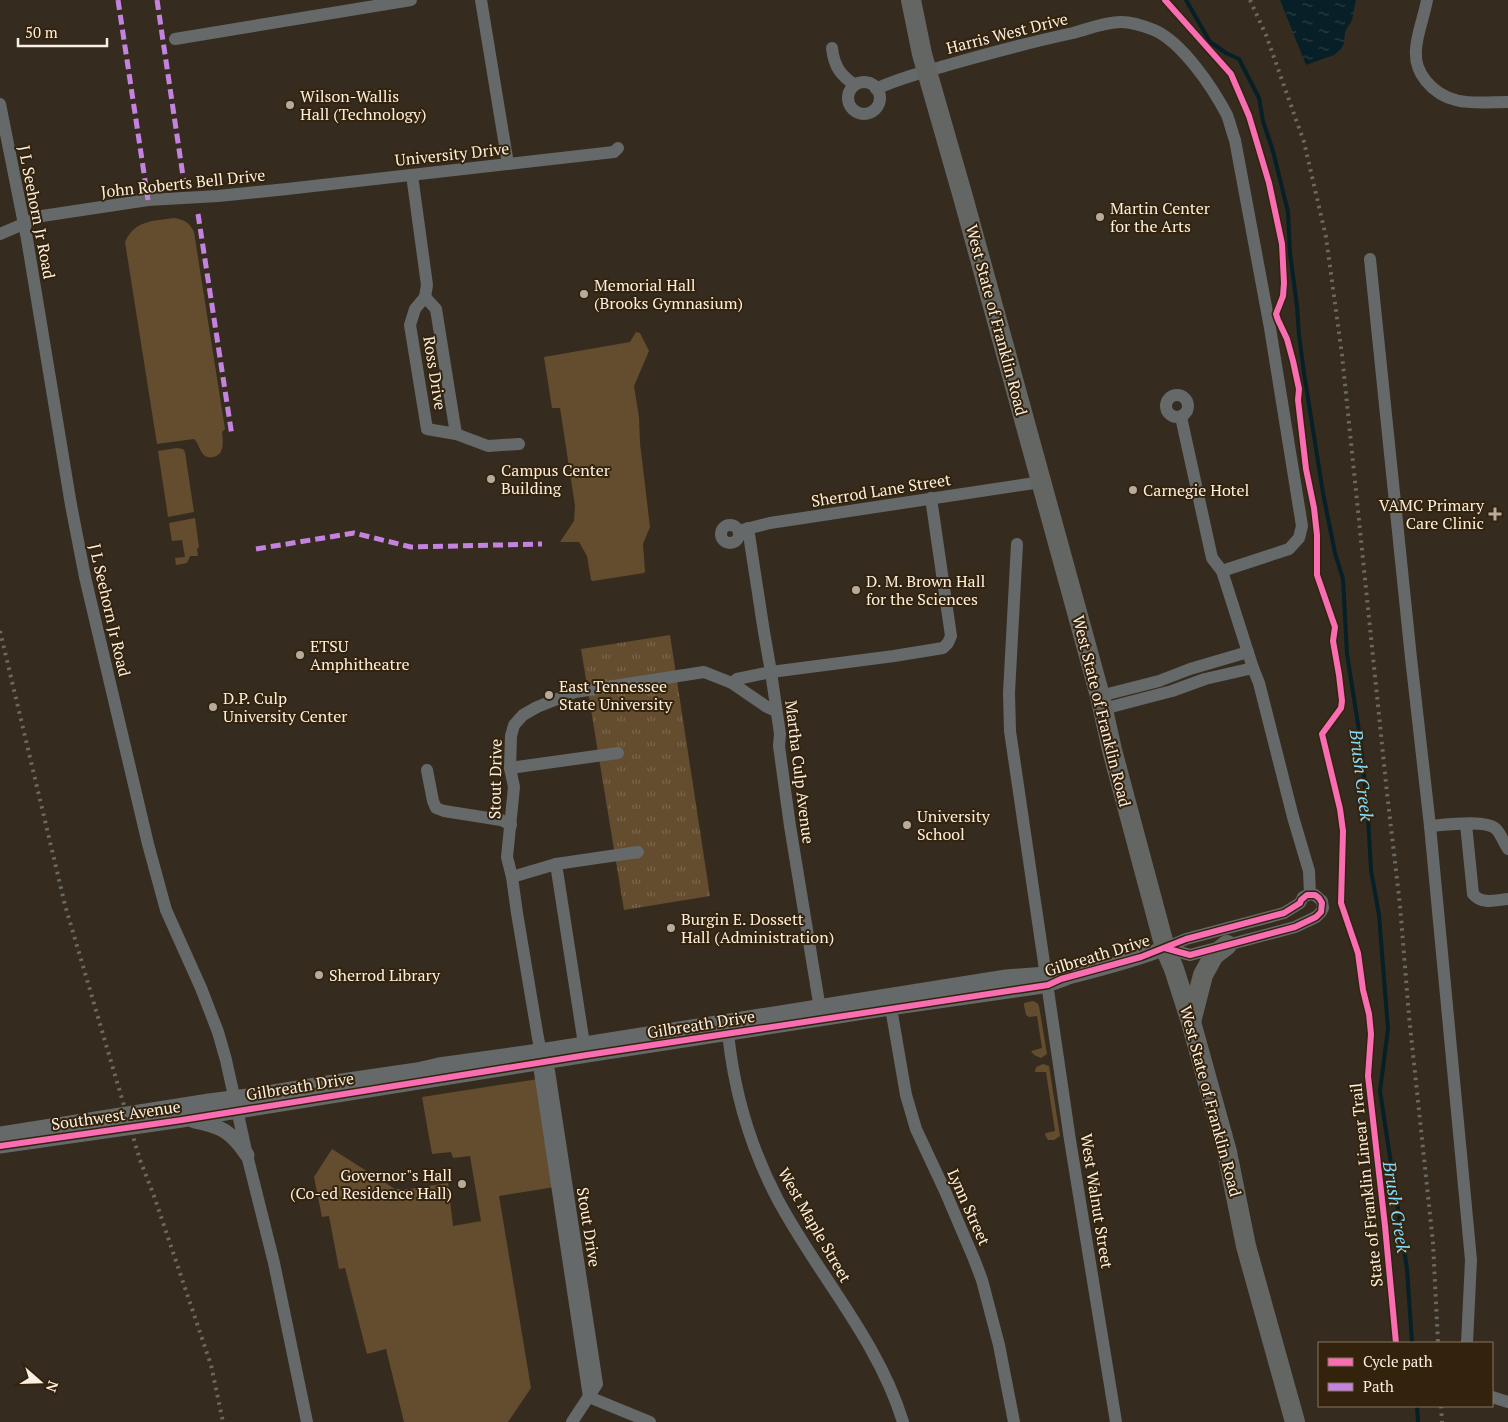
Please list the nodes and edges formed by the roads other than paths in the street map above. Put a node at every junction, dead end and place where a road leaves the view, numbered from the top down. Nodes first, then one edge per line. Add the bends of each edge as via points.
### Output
1 (412, 0) edge
2 (481, 0) edge
3 (911, 0) edge
4 (1426, 0) edge
5 (175, 39) dead end
6 (832, 48) dead end
7 (927, 71) junction
8 (854, 85) junction
9 (876, 88) junction
10 (1508, 102) edge
11 (0, 104) edge
12 (618, 148) dead end
13 (508, 164) junction
14 (412, 175) junction
15 (287, 188) joint
16 (23, 223) junction
17 (0, 234) edge
18 (1370, 259) dead end
19 (425, 298) junction
20 (1181, 417) dead end
21 (456, 434) junction
22 (519, 444) dead end
23 (1041, 482) junction
24 (931, 498) junction
25 (738, 528) joint
26 (1018, 544) dead end
27 (1222, 571) junction
28 (1248, 652) junction
29 (1253, 668) junction
30 (771, 672) junction
31 (732, 683) junction
32 (1102, 703) junction
33 (776, 711) junction
34 (618, 753) dead end
35 (510, 768) junction
36 (427, 770) dead end
37 (1466, 824) junction
38 (511, 825) junction
39 (1430, 826) junction
40 (1508, 849) edge
41 (638, 852) dead end
42 (556, 864) junction
43 (512, 877) junction
44 (1310, 894) junction
45 (1508, 899) edge
46 (1300, 903) junction
47 (1312, 918) junction
48 (1227, 945) junction
49 (1165, 948) junction
50 (1052, 980) junction
51 (819, 1006) junction
52 (891, 1008) junction
53 (1191, 1022) junction
54 (728, 1033) junction
55 (584, 1044) junction
56 (542, 1056) junction
57 (235, 1104) junction
58 (182, 1120) junction
59 (0, 1134) edge
60 (0, 1146) edge
61 (247, 1155) junction
62 (1468, 1342) edge
63 (589, 1397) junction
64 (1493, 1397) edge
65 (1508, 1402) edge
66 (307, 1422) edge
67 (572, 1422) edge
68 (650, 1422) edge
69 (903, 1422) edge
70 (1014, 1422) edge
71 (1116, 1422) edge
72 (1295, 1422) edge

1 - 5 street
2 - 13 street
3 - 7 highway, West State of Franklin Road
4 - 10 street via 1416,48 1420,74 1440,95 1450,100
6 - 8 street via 840,73
7 - 9 street, Harris West Drive
7 - 23 highway, West State of Franklin Road
7 - 27 street, Harris West Drive via 1026,43 1121,22 1147,27 1169,38 1216,95 1228,117 1240,162 1302,526 1299,538 1289,549
8 - 9 street via 864,82
8 - 9 street via 848,98 852,108 861,113 871,111 878,104
11 - 16 street, J L Seehorn Jr Road
12 - 13 street, University Drive via 614,152
13 - 14 street, University Drive
14 - 15 street, University Drive
14 - 19 street via 427,285
15 - 16 street, John Roberts Bell Drive via 148,200 42,216
16 - 17 street
16 - 57 street, J L Seehorn Jr Road via 85,577 148,844 166,910 218,1032
18 - 39 street
19 - 21 street, Ross Drive via 436,309
19 - 21 street, Ross Drive via 416,309 410,325 427,429
20 - 27 street via 1212,558
21 - 22 street, Ross Drive via 488,446
23 - 24 street, Sherrod Lane Street
23 - 32 highway, West State of Franklin Road
24 - 25 street, Sherrod Lane Street
24 - 30 street via 951,636 948,643 943,648
25 - 30 street, Martha Culp Avenue
26 - 50 street, West Walnut Street via 1009,693 1010,730
27 - 28 street
28 - 29 street
28 - 32 street via 1190,669
29 - 32 street via 1172,691
29 - 44 street via 1309,871
30 - 31 street
30 - 33 street, Martha Culp Avenue
31 - 33 street, Stout Drive
31 - 35 street, Stout Drive via 704,672 575,692 523,715 514,725
32 - 49 highway, West State of Franklin Road
33 - 51 street, Martha Culp Avenue via 786,799
34 - 35 street
35 - 38 street, Stout Drive via 514,787
36 - 38 street via 436,808 501,820
37 - 39 street
37 - 40 street via 1491,825
37 - 45 street via 1473,894 1482,900
38 - 43 street, Stout Drive via 507,857
39 - 62 street via 1471,1260
41 - 42 street
42 - 43 street
42 - 55 street
43 - 56 street, Stout Drive
44 - 46 street
44 - 47 street via 1319,898 1323,908
46 - 47 street via 1303,914
46 - 49 street via 1284,913
47 - 48 street via 1295,927
48 - 49 street via 1190,954
48 - 53 highway via 1214,955 1203,975
49 - 50 street, Gilbreath Drive
49 - 53 highway, West State of Franklin Road
50 - 51 street, Gilbreath Drive via 1006,977
50 - 52 street, Gilbreath Drive
50 - 71 street, West Walnut Street via 1070,1140
51 - 52 street, Gilbreath Drive
51 - 54 street, Gilbreath Drive
51 - 55 street, Gilbreath Drive
52 - 70 street, Lynn Street via 906,1095 916,1129 982,1280
53 - 72 highway, West State of Franklin Road via 1230,1163 1246,1246
54 - 56 street, Gilbreath Drive
54 - 69 street, West Maple Street via 736,1086 754,1148 778,1200 885,1374
55 - 56 street, Gilbreath Drive
56 - 57 street, Gilbreath Drive
56 - 63 street, Stout Drive via 540,1072
57 - 58 street, Southwest Avenue
57 - 59 street, Southwest Avenue
57 - 61 street
58 - 60 street, Southwest Avenue
58 - 61 street via 208,1124 227,1132
61 - 66 street via 274,1263
63 - 67 street
63 - 68 street
64 - 65 street

